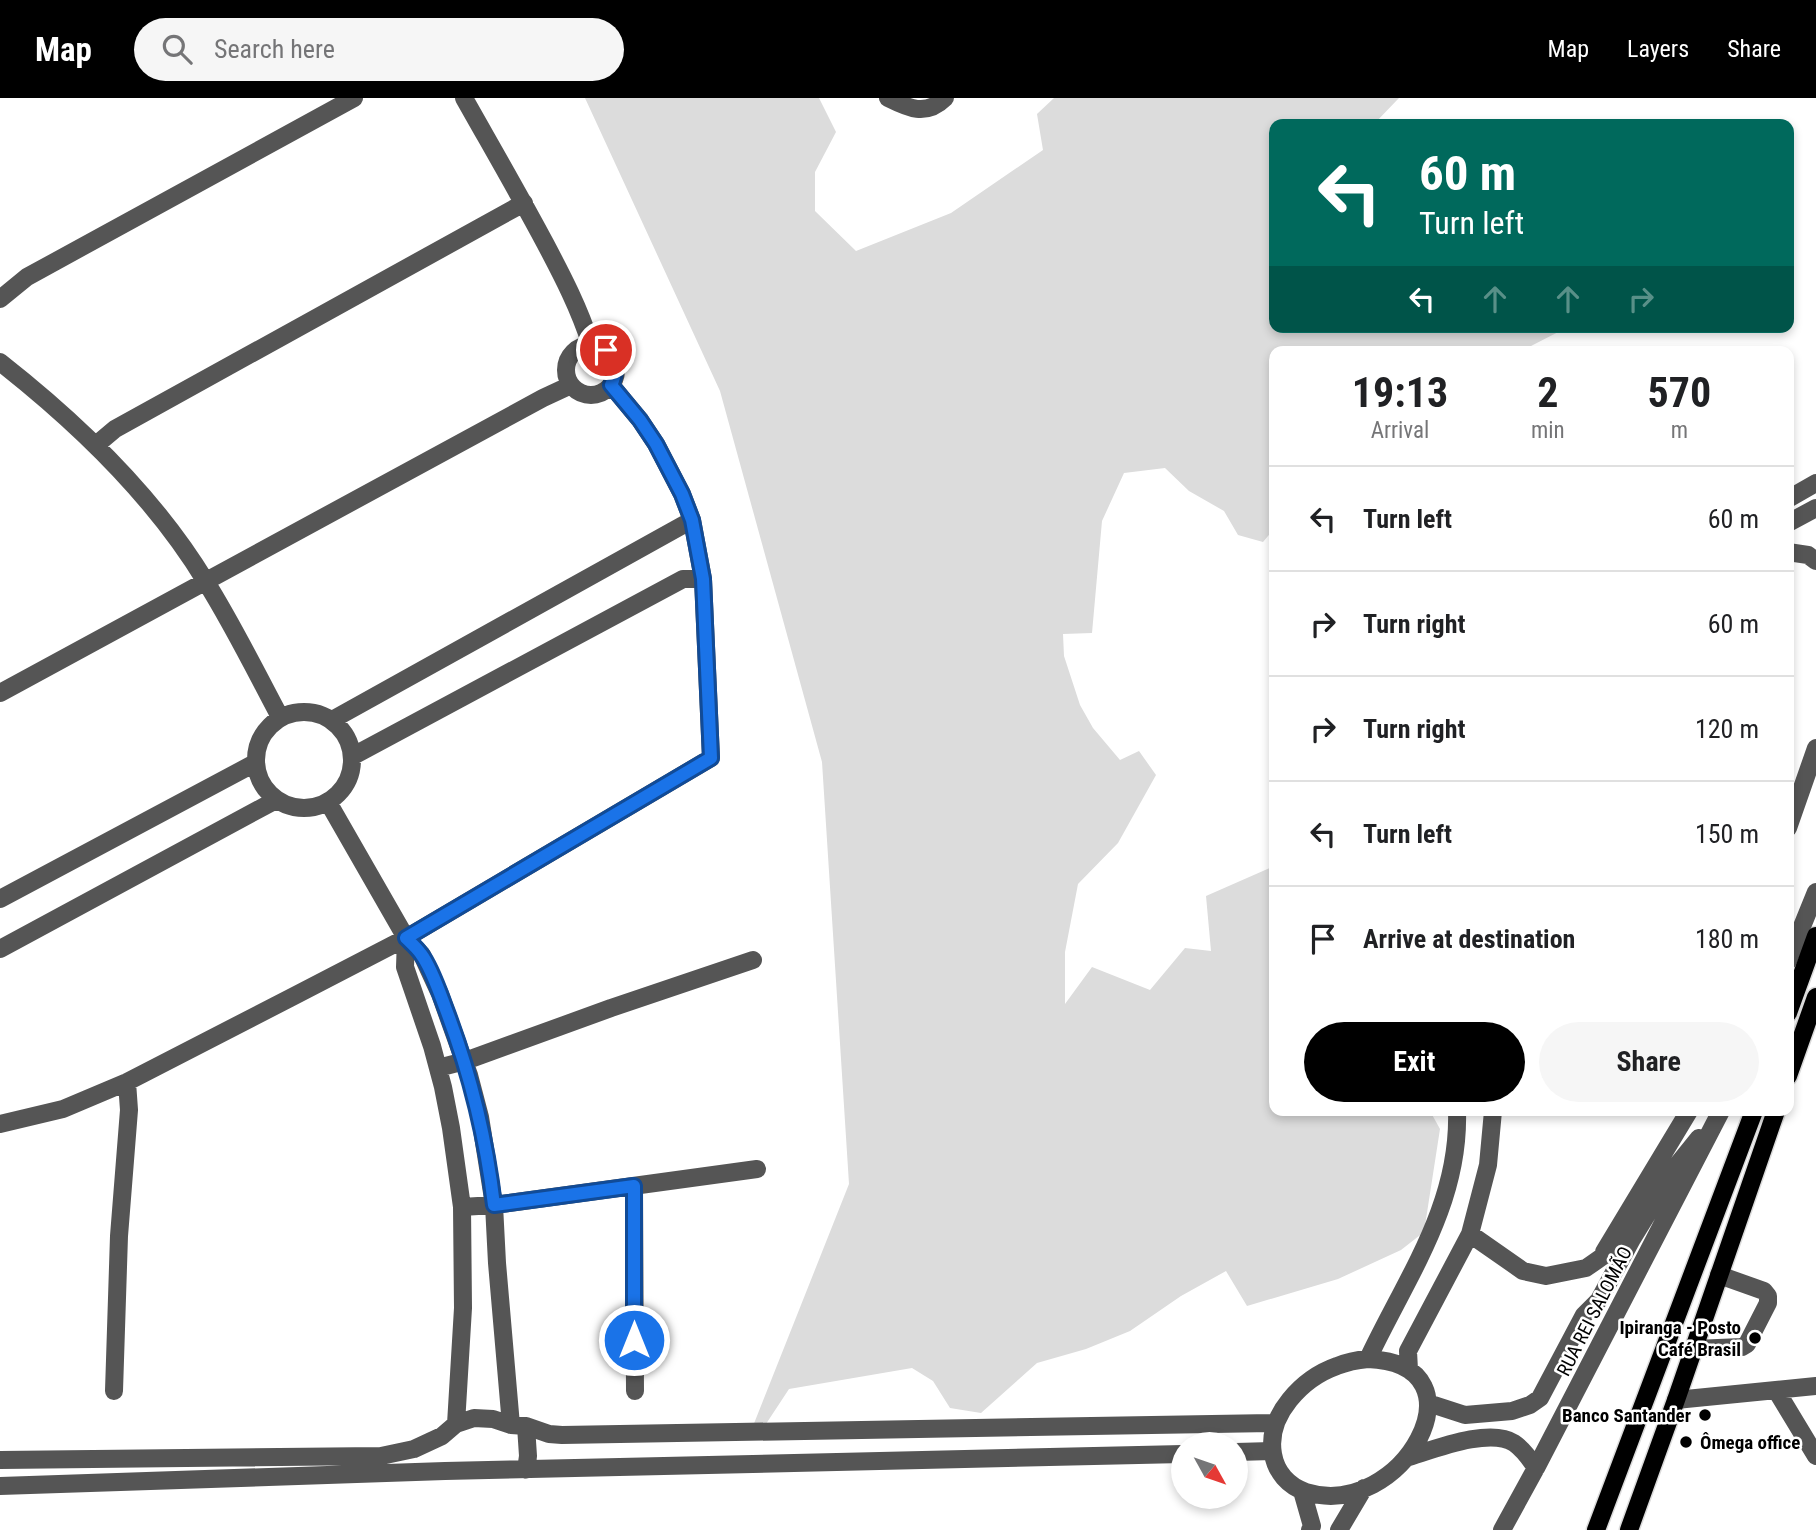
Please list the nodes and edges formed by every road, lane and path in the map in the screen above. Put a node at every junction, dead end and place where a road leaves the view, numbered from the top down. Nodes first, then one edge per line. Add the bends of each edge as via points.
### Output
1 (354, 98) edge
2 (464, 98) edge
3 (888, 98) edge
4 (945, 98) edge
5 (524, 203) junction
6 (0, 299) edge
7 (591, 345) junction
8 (0, 362) edge
9 (571, 385) junction
10 (611, 385) junction
11 (96, 445) junction
12 (1816, 483) edge
13 (1794, 496) edge
14 (1816, 508) edge
15 (692, 520) junction
16 (1794, 520) edge
17 (1794, 553) edge
18 (1816, 561) edge
19 (703, 579) junction
20 (207, 582) junction
21 (0, 693) edge
22 (280, 717) junction
23 (332, 720) junction
24 (1816, 748) edge
25 (352, 756) junction
26 (255, 763) junction
27 (276, 800) junction
28 (328, 802) junction
29 (1794, 811) edge
30 (1816, 892) edge
31 (0, 900) edge
32 (1816, 936) edge
33 (406, 938) junction
34 (1794, 946) edge
35 (0, 949) edge
36 (753, 960) dead end
37 (1794, 996) edge
38 (1816, 997) edge
39 (1794, 1059) edge
40 (465, 1062) junction
41 (438, 1068) junction
42 (127, 1082) junction
43 (1457, 1116) edge
44 (1493, 1116) edge
45 (1686, 1116) edge
46 (1717, 1116) edge
47 (1718, 1116) edge
48 (1752, 1116) edge
49 (1774, 1116) edge
50 (0, 1125) edge
51 (757, 1169) dead end
52 (634, 1186) junction
53 (494, 1205) junction
54 (462, 1208) junction
55 (1470, 1234) junction
56 (1632, 1239) junction
57 (1601, 1257) junction
58 (1719, 1275) junction
59 (1694, 1349) junction
60 (1368, 1359) junction
61 (1409, 1370) junction
62 (1816, 1386) edge
63 (1776, 1390) junction
64 (114, 1391) dead end
65 (635, 1391) dead end
66 (1676, 1400) junction
67 (1428, 1403) junction
68 (1276, 1423) junction
69 (456, 1424) junction
70 (519, 1426) junction
71 (442, 1436) junction
72 (1272, 1451) junction
73 (1248, 1452) edge
74 (1171, 1454) edge
75 (1816, 1456) edge
76 (1406, 1458) junction
77 (0, 1460) edge
78 (1536, 1468) junction
79 (526, 1470) junction
80 (445, 1471) junction
81 (0, 1486) edge
82 (1364, 1488) junction
83 (1302, 1491) junction
84 (1310, 1530) edge
85 (1339, 1530) edge
86 (1502, 1530) edge
87 (1596, 1530) edge
88 (1629, 1530) edge

1 - 6 street via 27,277
2 - 5 street
3 - 4 street via 911,110 937,106
5 - 7 street via 581,313
5 - 11 street via 116,429
7 - 9 street via 576,350 567,362
7 - 10 street via 606,350 615,363
8 - 11 street
9 - 10 street via 591,395
9 - 20 street
10 - 15 street via 656,444
11 - 20 street via 155,510
12 - 13 street
14 - 16 street
15 - 19 street
15 - 23 street
17 - 18 street
19 - 25 street via 683,579
19 - 33 street via 711,758
20 - 21 street
20 - 22 street
22 - 23 street via 312,711
22 - 26 street via 259,741
23 - 25 street via 346,736
24 - 29 street
25 - 28 street via 349,778
26 - 27 street via 261,784
26 - 31 street
27 - 28 street via 307,808
27 - 35 street
28 - 33 street
30 - 34 street
32 - 37 main road
33 - 40 street via 422,955
33 - 41 street via 405,967
33 - 42 street
36 - 40 street
38 - 39 main road
40 - 41 street
40 - 53 street via 480,1117
41 - 54 street
42 - 50 street via 63,1109
42 - 64 street
43 - 60 street via 1452,1171 1438,1220
44 - 55 street via 1488,1164
45 - 57 street
46 - 56 street via 1678,1164
47 - 78 street, RUA REI SALOMÃO
48 - 87 main road
49 - 58 main road
51 - 52 street
52 - 53 street
52 - 65 street
53 - 54 street
53 - 70 street via 497,1263
54 - 69 street via 463,1308
55 - 57 street via 1523,1271 1546,1276 1586,1268
55 - 61 street via 1408,1351
56 - 57 street
56 - 67 street via 1540,1398 1512,1411 1465,1415
58 - 59 main road
58 - 59 street via 1764,1291 1768,1303 1747,1344
59 - 66 main road
60 - 61 street via 1383,1359
60 - 68 street via 1343,1363 1305,1384
61 - 67 street
62 - 63 street
63 - 66 street
63 - 75 street
66 - 88 main road
67 - 76 street via 1423,1431
68 - 70 street via 562,1434
68 - 72 street
69 - 70 street via 484,1418
69 - 71 street
70 - 79 street via 528,1456
71 - 77 street via 414,1449 380,1456
71 - 80 street via 437,1452
72 - 73 street
72 - 83 street via 1281,1475
74 - 79 street
76 - 78 street via 1457,1442 1492,1438 1514,1443
76 - 82 street
78 - 86 street, RUA REI SALOMÃO
79 - 80 street
80 - 81 street
82 - 83 street via 1332,1495
82 - 85 street
83 - 84 street

